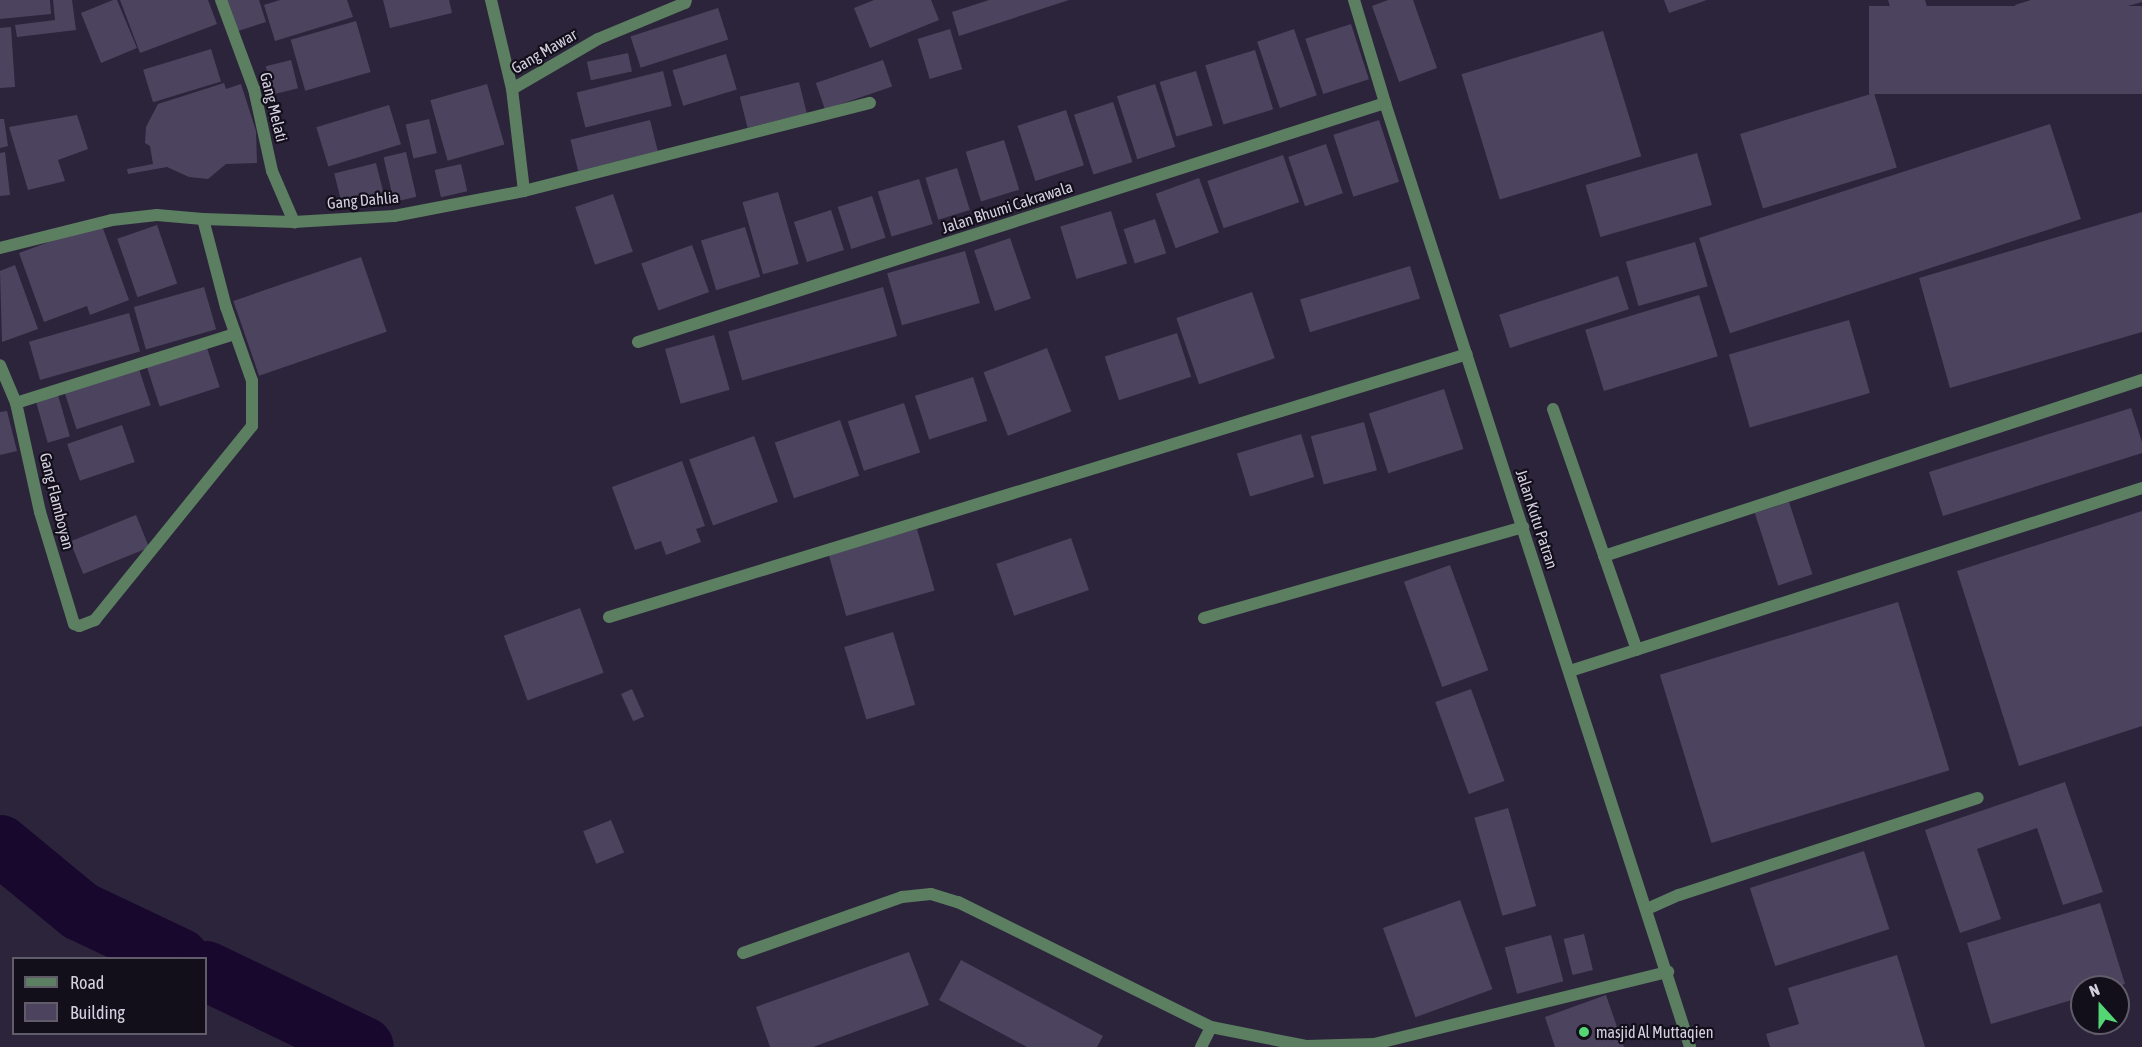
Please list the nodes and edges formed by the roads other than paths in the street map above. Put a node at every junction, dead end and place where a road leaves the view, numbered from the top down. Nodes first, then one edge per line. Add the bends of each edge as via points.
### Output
1 (221, 0) edge
2 (491, 0) edge
3 (1354, 0) edge
4 (688, 1) edge
5 (512, 88) junction
6 (870, 103) dead end
7 (1385, 103) junction
8 (524, 190) junction
9 (203, 219) junction
10 (294, 222) junction
11 (0, 248) edge
12 (235, 334) junction
13 (638, 342) dead end
14 (1467, 354) junction
15 (0, 365) edge
16 (2142, 380) edge
17 (16, 403) junction
18 (1553, 409) dead end
19 (2142, 488) edge
20 (1522, 527) junction
21 (1604, 556) junction
22 (609, 617) dead end
23 (1204, 618) dead end
24 (1637, 650) junction
25 (1570, 671) junction
26 (1978, 798) dead end
27 (1647, 909) junction
28 (743, 953) dead end
29 (1668, 972) junction
30 (1211, 1027) junction
31 (1201, 1047) edge
32 (1690, 1047) edge

1 - 10 street, Gang Melati via 254,89 272,171
2 - 5 street
3 - 7 street, Jalan Kutu Patran
4 - 5 street, Gang Mawar via 598,39
5 - 8 street, Gang Mawar
6 - 8 street, Gang Dahlia
7 - 13 street, Jalan Bhumi Cakrawala
7 - 14 street, Jalan Kutu Patran
8 - 10 street, Gang Dahlia via 394,216
9 - 10 street, Gang Dahlia
9 - 11 street, Gang Dahlia via 157,215 112,220
9 - 12 street
12 - 17 street
12 - 17 street, Gang Flamboyan via 252,381 252,426 95,620 80,626 74,624 40,512
14 - 20 street, Jalan Kutu Patran
14 - 22 street
15 - 17 street, Gang Flamboyan
16 - 21 street
18 - 21 street
19 - 24 street
20 - 23 street
20 - 25 street, Jalan Kutu Patran
21 - 24 street
24 - 25 street
25 - 27 street, Jalan Kutu Patran
26 - 27 street via 1679,895
27 - 29 street, Jalan Kutu Patran
28 - 30 street via 902,897 931,894 958,902
29 - 30 street via 1374,1044 1306,1046
29 - 32 street, Jalan Kutu Patran
30 - 31 street

